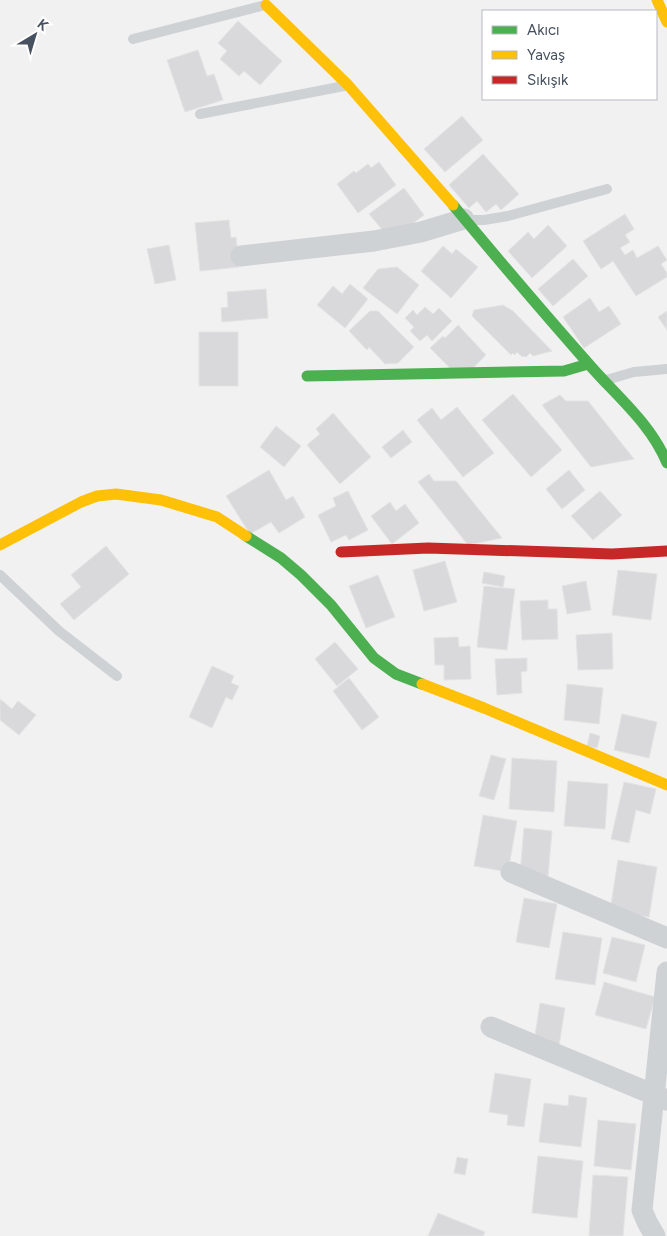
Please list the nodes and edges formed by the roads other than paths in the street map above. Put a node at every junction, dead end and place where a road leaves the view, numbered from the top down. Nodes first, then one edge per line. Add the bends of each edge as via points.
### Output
1 (657, 0) edge
2 (266, 5) joint
3 (667, 22) edge
4 (133, 39) dead end
5 (348, 85) junction
6 (200, 114) dead end
7 (607, 189) dead end
8 (464, 219) junction
9 (241, 256) dead end
10 (588, 364) junction
11 (667, 368) edge
12 (307, 376) dead end
13 (603, 382) junction
14 (667, 464) edge
15 (0, 545) edge
16 (667, 551) edge
17 (341, 552) dead end
18 (0, 575) edge
19 (118, 676) dead end
20 (667, 785) edge
21 (511, 872) dead end
22 (667, 938) edge
23 (667, 972) edge
24 (491, 1027) dead end
25 (660, 1097) edge
26 (655, 1236) edge

1 - 3 main road
2 - 4 lane
2 - 5 main road
5 - 6 lane
5 - 8 main road
7 - 8 lane via 508,216
8 - 9 street via 374,241
8 - 10 main road
10 - 12 main road via 564,371
10 - 13 main road
11 - 13 lane via 634,372
13 - 14 main road via 642,421
15 - 20 main road via 97,496 116,494 161,500 217,517 302,575 374,658 396,674
16 - 17 main road via 612,554 428,548
18 - 19 lane via 59,631
21 - 22 street
23 - 25 street
24 - 25 street
25 - 26 street via 642,1210

